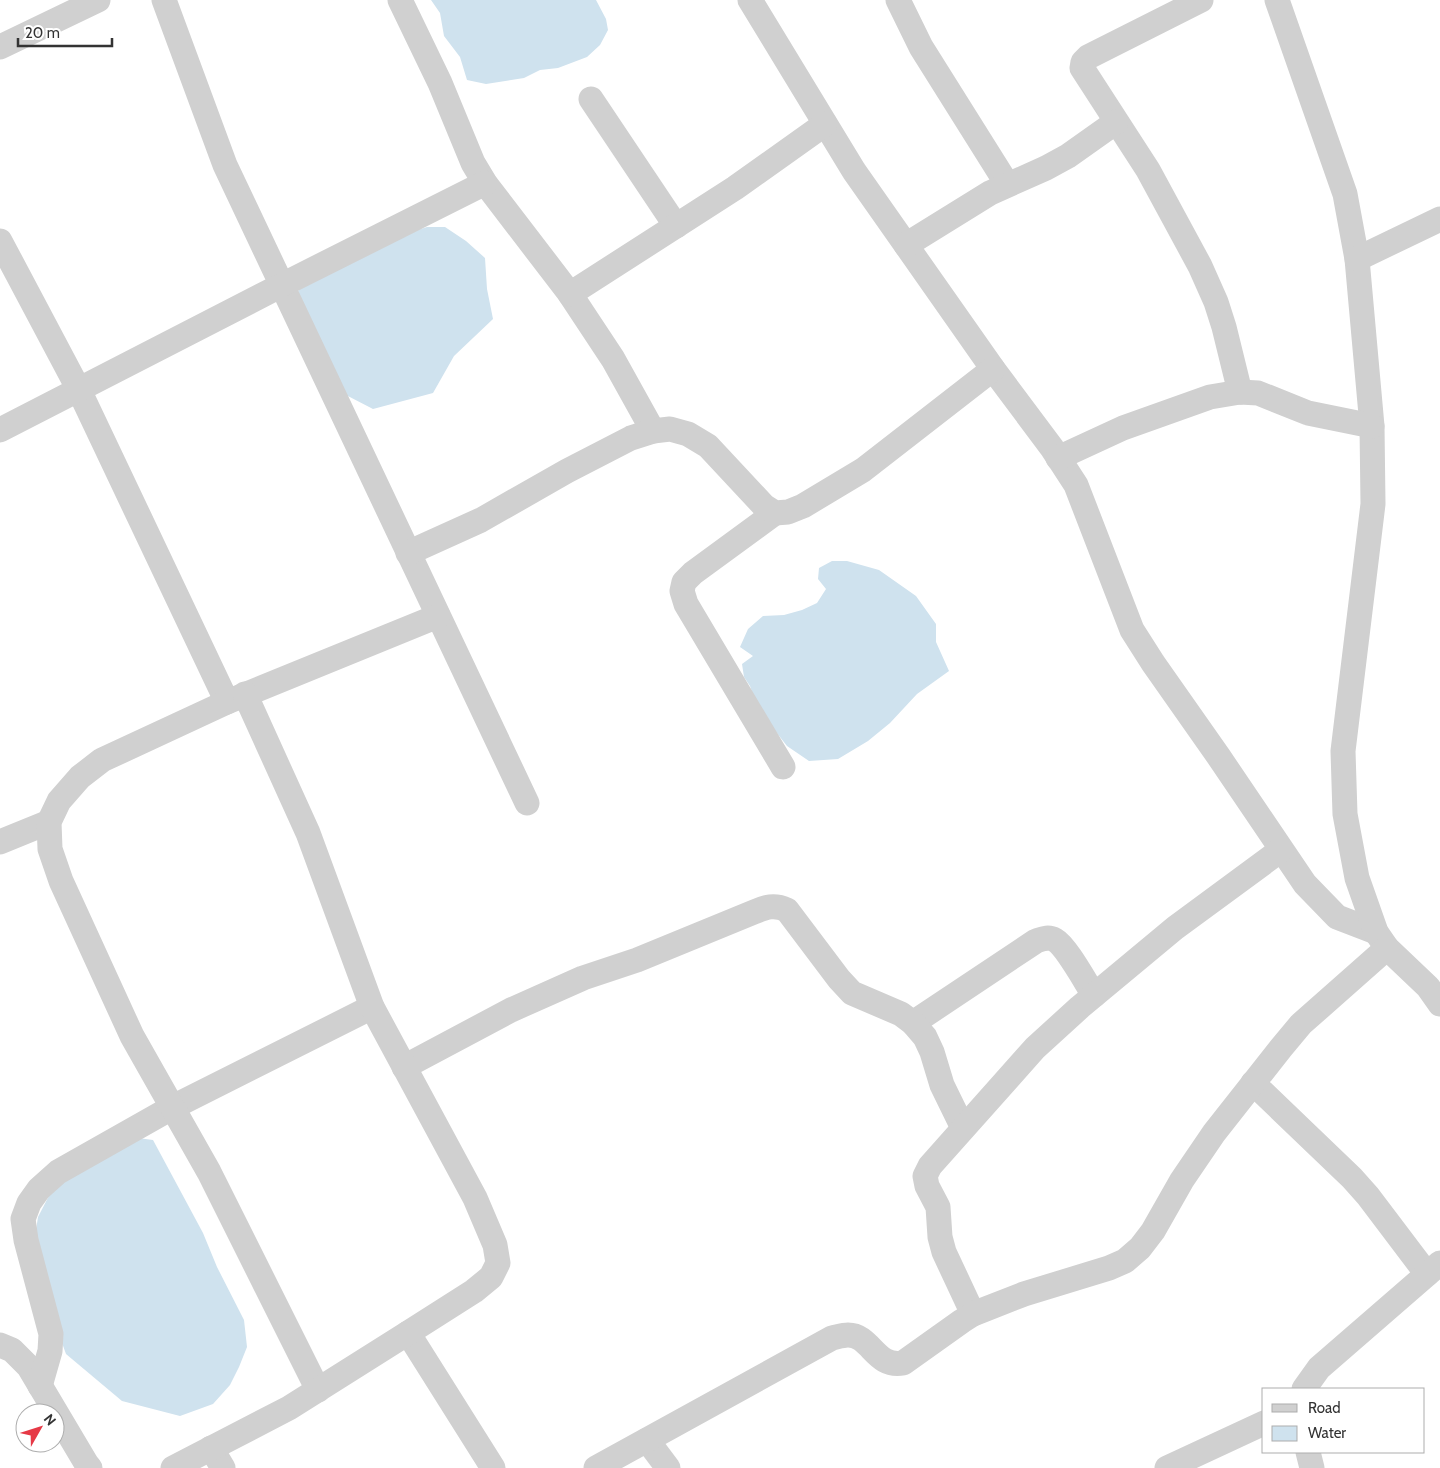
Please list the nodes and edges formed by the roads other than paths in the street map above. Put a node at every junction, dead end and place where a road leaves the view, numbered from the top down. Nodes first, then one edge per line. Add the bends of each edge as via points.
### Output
1 (98, 0) edge
2 (164, 0) edge
3 (400, 0) edge
4 (750, 0) edge
5 (898, 0) edge
6 (1201, 0) edge
7 (1277, 0) edge
8 (0, 47) edge
9 (591, 99) dead end
10 (1116, 122) junction
11 (825, 124) junction
12 (485, 183) junction
13 (1007, 184) junction
14 (1440, 219) edge
15 (676, 226) junction
16 (0, 241) edge
17 (906, 245) junction
18 (1357, 259) junction
19 (282, 285) junction
20 (570, 294) junction
21 (993, 369) junction
22 (79, 390) junction
23 (1240, 392) junction
24 (1372, 426) junction
25 (0, 430) edge
26 (653, 431) junction
27 (1058, 458) junction
28 (775, 513) junction
29 (408, 553) junction
30 (438, 616) junction
31 (236, 698) junction
32 (783, 768) dead end
33 (527, 803) dead end
34 (49, 822) junction
35 (0, 842) edge
36 (1281, 850) junction
37 (1381, 940) junction
38 (1436, 990) edge
39 (1094, 995) junction
40 (372, 1007) junction
41 (913, 1023) junction
42 (404, 1067) junction
43 (1253, 1083) junction
44 (173, 1107) junction
45 (963, 1128) junction
46 (1433, 1268) edge
47 (973, 1314) junction
48 (408, 1333) junction
49 (0, 1345) edge
50 (40, 1386) junction
51 (1305, 1388) edge
52 (318, 1390) junction
53 (1262, 1424) edge
54 (647, 1440) junction
55 (1308, 1453) edge
56 (217, 1458) edge
57 (90, 1468) edge
58 (173, 1468) edge
59 (493, 1468) edge
60 (596, 1468) edge
61 (668, 1468) edge
62 (1166, 1468) edge
63 (1312, 1468) edge

1 - 8 street
2 - 19 street via 225,165
3 - 12 street
4 - 11 street
5 - 13 street via 922,47
6 - 10 street via 1088,56 1083,62 1085,76
7 - 18 street via 1345,194
9 - 15 street
10 - 13 street via 1068,156
10 - 23 street via 1152,178 1200,266 1224,327
11 - 15 street
11 - 17 street
12 - 19 street
12 - 20 street
13 - 17 street
14 - 18 street
15 - 20 street
16 - 22 street
17 - 21 street
18 - 24 street
19 - 22 street
19 - 29 street
20 - 26 street via 613,359
21 - 27 street
21 - 28 street via 863,470 803,506
22 - 25 street
22 - 31 street
23 - 24 street via 1258,394 1308,413
23 - 27 street via 1210,397 1123,428
24 - 37 street via 1372,513 1343,751 1345,814 1357,878
26 - 28 street via 670,429 688,434 708,446 764,506
26 - 29 street via 631,438 481,520
27 - 36 street via 1076,484 1132,630
28 - 32 street via 693,573 684,582 682,591 694,619
29 - 30 street
30 - 31 street
30 - 33 street
31 - 34 street via 102,760 80,777 59,801
31 - 40 street via 308,833
34 - 35 street
34 - 44 street via 50,849 61,881 132,1036
36 - 37 street via 1305,884 1337,917
36 - 39 street via 1175,928
37 - 38 street
37 - 43 street via 1300,1024
39 - 41 street via 1062,947 1046,937
39 - 45 street via 1034,1048
40 - 42 street
40 - 44 street
41 - 42 street via 901,1014 852,993 787,910 770,906 637,960 583,978 511,1010
41 - 45 street via 925,1037 942,1085
42 - 48 street via 474,1198 495,1245 498,1263 491,1278
43 - 46 street via 1352,1178
43 - 47 street via 1182,1180 1140,1248 1110,1268 1024,1294
44 - 50 street via 58,1172 39,1189 29,1204 23,1219 26,1240 51,1334 50,1351
44 - 52 street
45 - 47 street via 925,1176 938,1207 944,1252
46 - 51 street via 1319,1368
47 - 54 street via 903,1363 884,1360 860,1339 849,1335 832,1338
48 - 52 street
48 - 59 street
49 - 50 street via 12,1350
50 - 57 street
52 - 56 street
53 - 62 street
54 - 60 street
54 - 61 street
55 - 63 street
56 - 58 street

